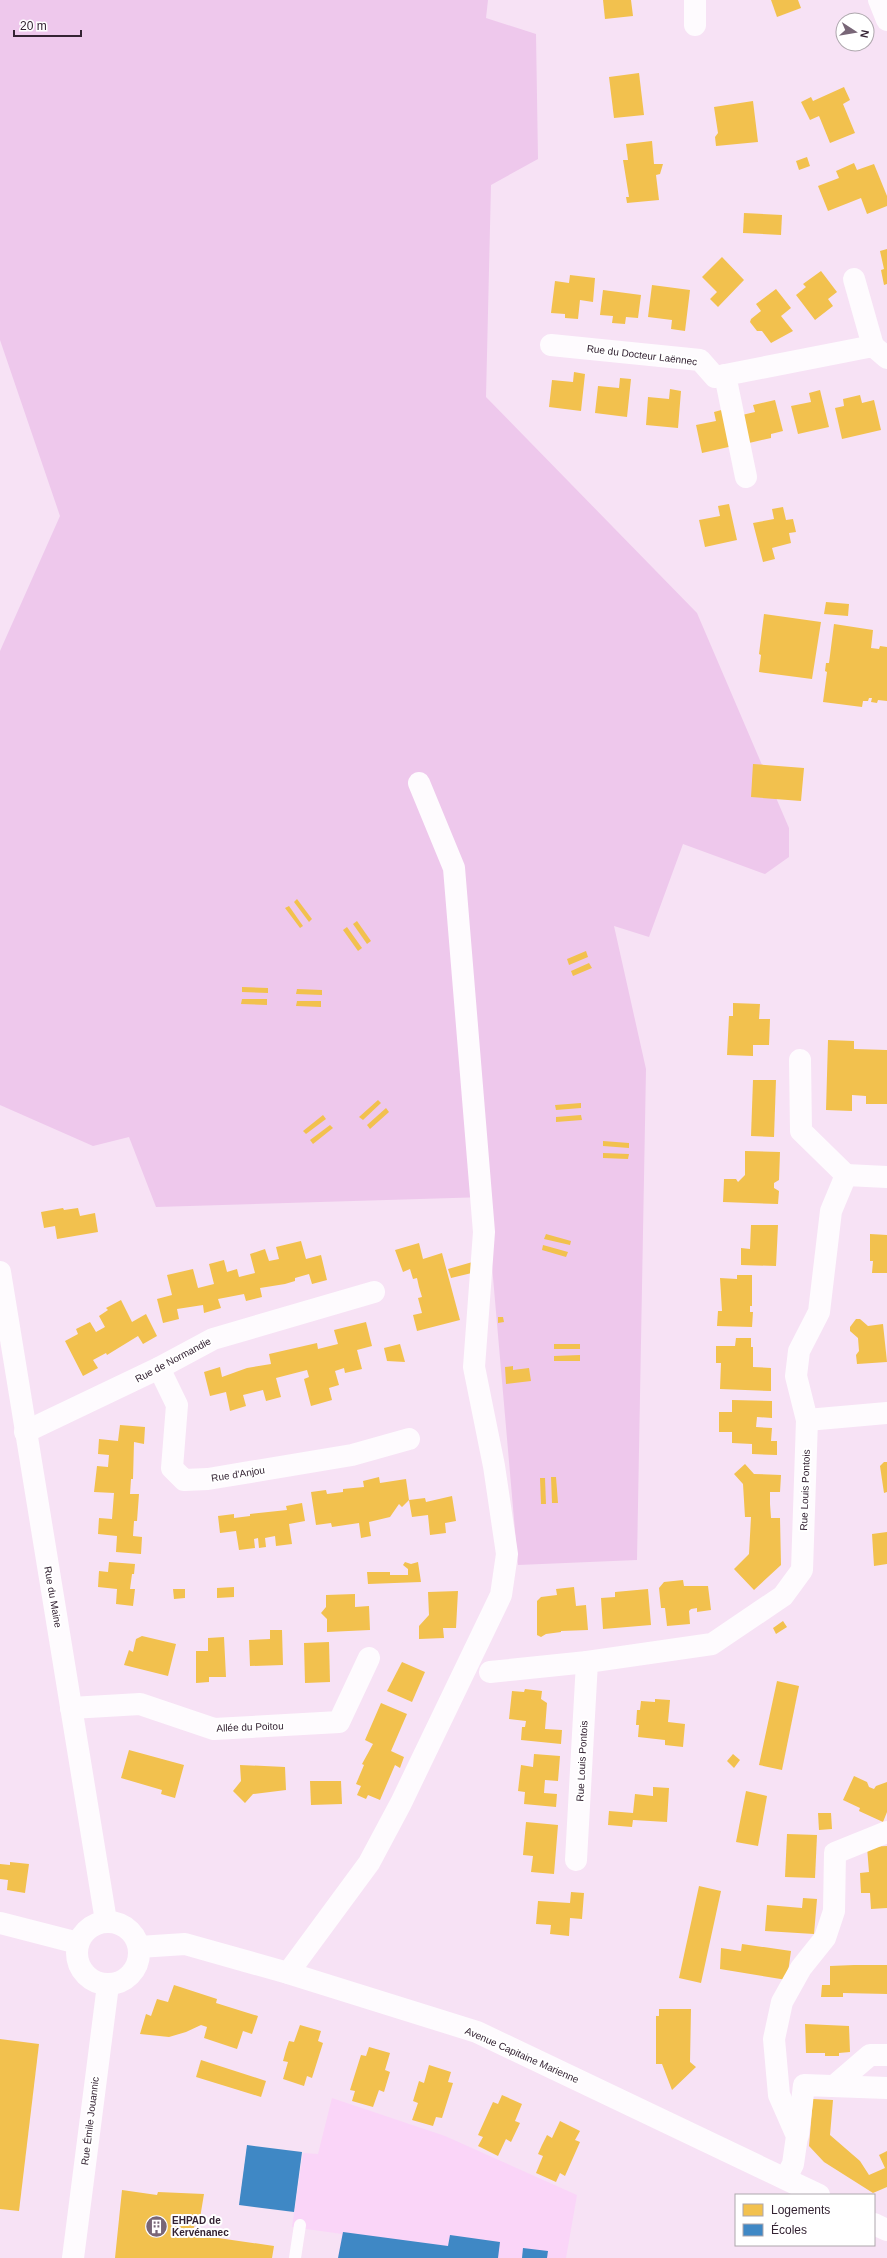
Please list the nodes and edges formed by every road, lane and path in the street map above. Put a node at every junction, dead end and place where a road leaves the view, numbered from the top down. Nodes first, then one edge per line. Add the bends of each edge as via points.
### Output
1 (695, 0) edge
2 (879, 0) edge
3 (887, 20) edge
4 (695, 25) dead end
5 (854, 279) dead end
6 (552, 345) dead end
7 (880, 352) edge
8 (725, 375) junction
9 (746, 477) dead end
10 (420, 783) dead end
11 (800, 1060) dead end
12 (846, 1175) junction
13 (887, 1177) edge
14 (0, 1272) edge
15 (374, 1292) dead end
16 (159, 1368) junction
17 (887, 1413) edge
18 (807, 1420) junction
19 (25, 1432) junction
20 (409, 1439) dead end
21 (369, 1658) dead end
22 (587, 1662) junction
23 (490, 1672) dead end
24 (71, 1708) junction
25 (887, 1832) edge
26 (576, 1860) dead end
27 (106, 1922) junction
28 (0, 1923) edge
29 (78, 1943) junction
30 (139, 1947) junction
31 (288, 1973) junction
32 (108, 1984) junction
33 (887, 2055) edge
34 (834, 2086) junction
35 (887, 2088) edge
36 (798, 2136) junction
37 (786, 2178) junction
38 (817, 2194) edge
39 (875, 2224) edge
40 (300, 2225) dead end
41 (887, 2230) edge
42 (73, 2258) edge
43 (295, 2258) edge

1 - 4 street
2 - 3 street
5 - 7 street, Rue du Docteur Laënnec
6 - 8 street, Rue du Docteur Laënnec via 700,360 715,377
7 - 8 street, Rue du Docteur Laënnec
8 - 9 street
10 - 31 street via 454,868 484,1232 474,1367 494,1466 507,1554 501,1595 401,1803 369,1862
11 - 12 street via 801,1131
12 - 13 street
12 - 18 street, Rue Louis Pontois via 831,1210 819,1312 799,1351 796,1376
14 - 19 street, Rue du Maine
15 - 16 street, Rue de Normandie via 213,1339
16 - 19 street, Rue de Normandie
16 - 20 street, Rue d'Anjou via 177,1405 172,1468 184,1480 208,1479 352,1455
17 - 18 street
18 - 22 street, Rue Louis Pontois via 802,1570 783,1596 712,1644
19 - 24 street, Rue du Maine
21 - 24 street, Allée du Poitou via 339,1722 214,1729 140,1704
22 - 23 street, Rue Louis Pontois
22 - 26 street, Rue Louis Pontois
24 - 27 street, Rue du Maine
25 - 36 street via 835,1853 834,1911 825,1938 801,1968 782,2002 774,2039 779,2095
27 - 29 street via 94,1925 84,1932
27 - 30 street via 124,1925 136,1938
28 - 29 street
29 - 32 street via 78,1963 83,1972 98,1983
30 - 31 street, Avenue Capitaine Marienne via 185,1944
30 - 32 street via 136,1969 119,1983
31 - 37 street, Avenue Capitaine Marienne via 477,2032
32 - 42 street, Rue Émile Jouannic
33 - 34 street via 870,2055
34 - 35 street
34 - 36 street via 804,2084
36 - 37 street via 793,2164
37 - 38 street, Avenue Capitaine Marienne
39 - 41 street
40 - 43 lane

